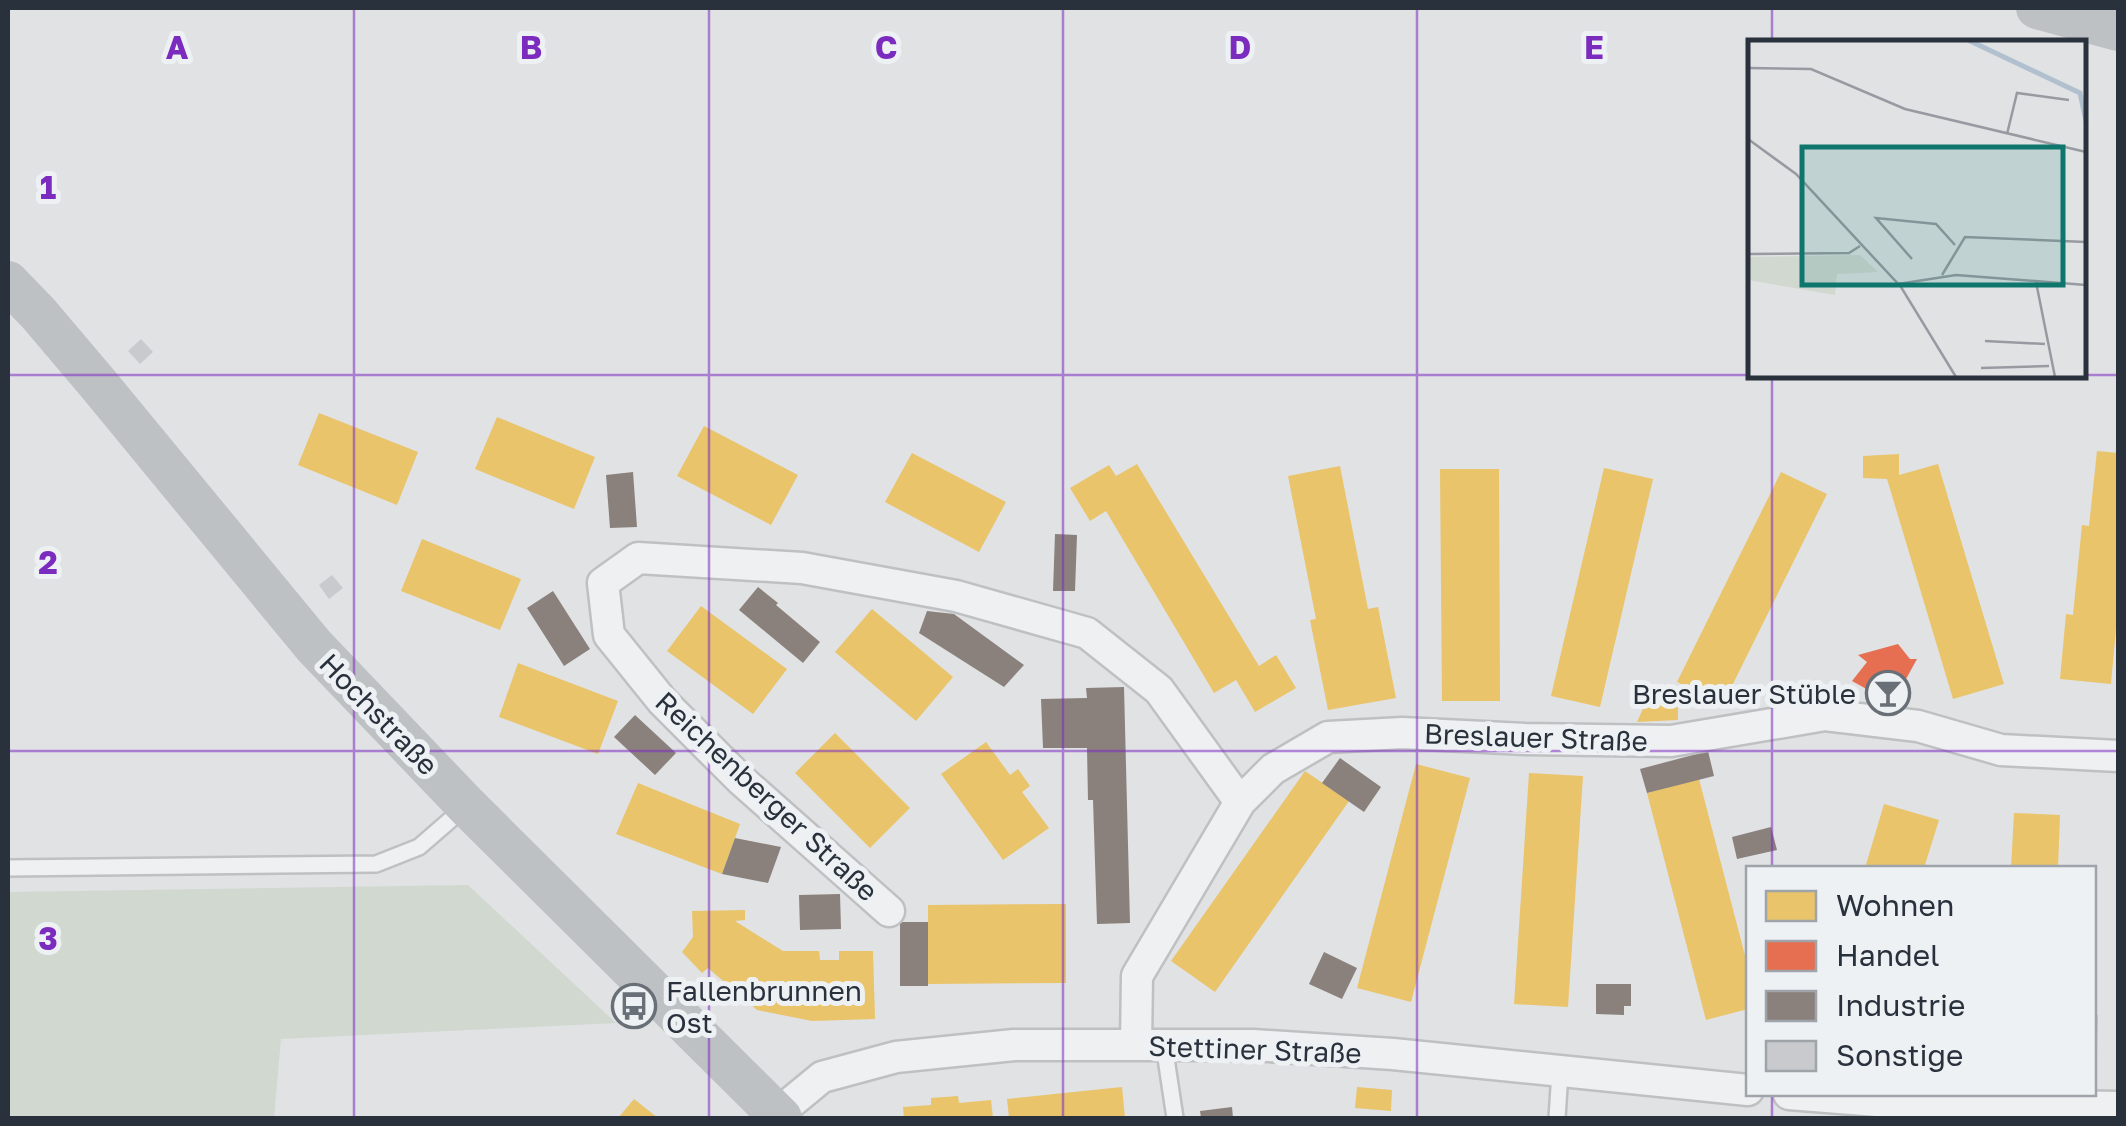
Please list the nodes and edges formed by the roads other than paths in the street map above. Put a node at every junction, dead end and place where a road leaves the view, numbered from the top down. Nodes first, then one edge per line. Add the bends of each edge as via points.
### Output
1 (2037, 8) edge
2 (2118, 30) edge
3 (8, 282) edge
4 (2118, 756) edge
5 (1240, 802) junction
6 (467, 806) junction
7 (8, 868) edge
8 (889, 912) dead end
9 (1150, 1045) junction
10 (1560, 1072) junction
11 (1746, 1090) edge
12 (1803, 1096) edge
13 (2118, 1106) edge
14 (1904, 1111) edge
15 (779, 1116) edge
16 (1174, 1118) edge
17 (1557, 1118) edge

1 - 2 main road
3 - 6 main road, Hochstraße via 314,646
4 - 5 street, Breslauer Straße via 2001,750 1918,726 1824,715 1672,741 1402,733 1328,737 1273,768
5 - 8 street, Reichenberger Straße via 1159,690 1088,634 956,596 802,568 638,558 602,584 609,635 663,702
5 - 9 street, Breslauer Straße via 1136,976
6 - 7 lane via 419,847 376,864
6 - 15 main road, Hochstraße
9 - 10 street, Stettiner Straße via 1393,1054
9 - 15 street, Stettiner Straße via 1014,1045 896,1057 822,1077
9 - 16 lane
10 - 11 street, Stettiner Straße
10 - 17 lane
12 - 14 street
13 - 14 street

